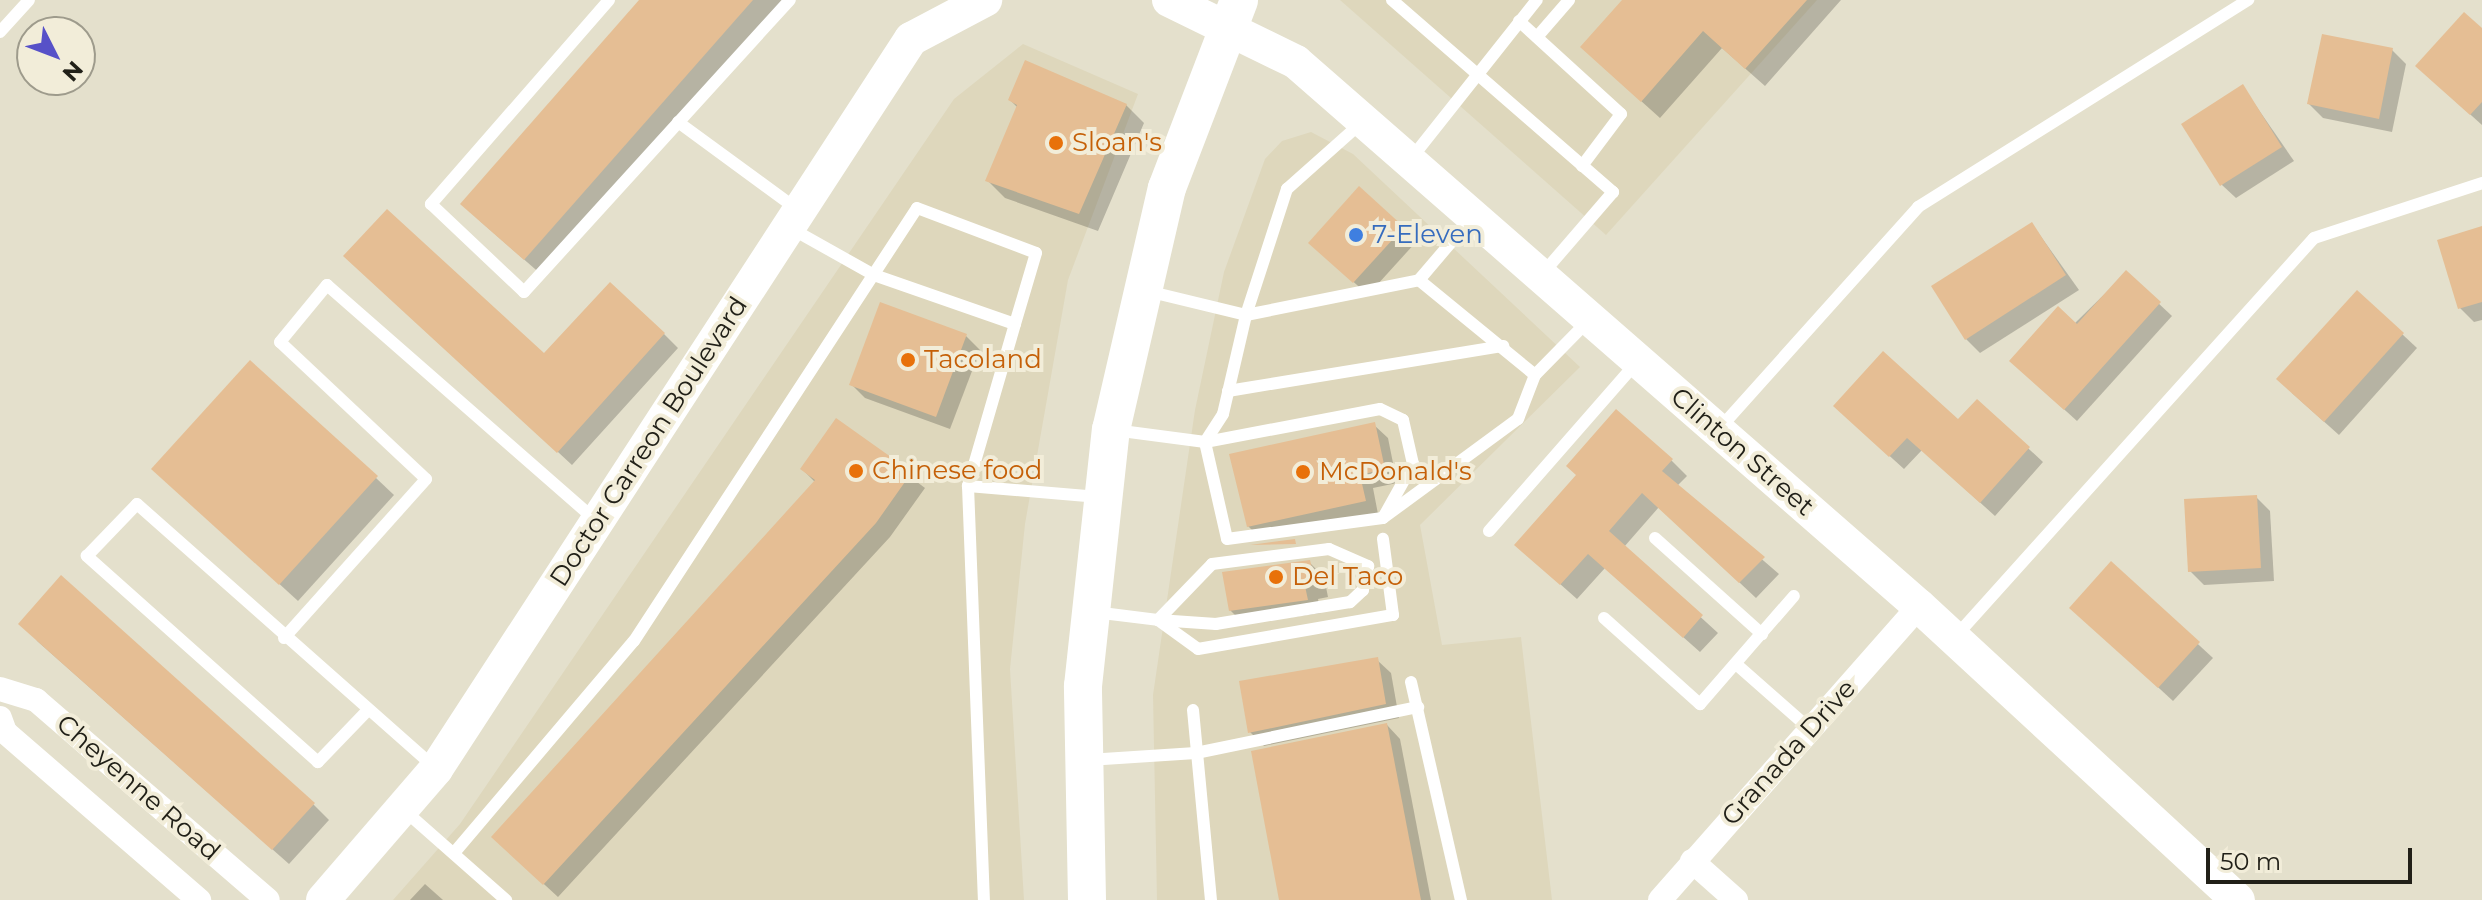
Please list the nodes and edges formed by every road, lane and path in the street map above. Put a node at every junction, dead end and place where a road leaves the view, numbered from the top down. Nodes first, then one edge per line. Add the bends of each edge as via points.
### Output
1 (29, 0) edge
2 (609, 0) edge
3 (790, 0) edge
4 (985, 0) edge
5 (1169, 0) edge
6 (1392, 0) edge
7 (1569, 0) edge
8 (2248, 0) edge
9 (1529, 3) edge
10 (1233, 14) edge
11 (1519, 21) junction
12 (0, 32) edge
13 (1537, 37) junction
14 (1473, 72) junction
15 (1363, 121) junction
16 (678, 122) junction
17 (1410, 161) junction
18 (1582, 166) junction
19 (2482, 183) edge
20 (1473, 217) junction
21 (794, 219) junction
22 (874, 275) junction
23 (1541, 276) junction
24 (1419, 280) junction
25 (1140, 290) junction
26 (1246, 315) junction
27 (1591, 319) junction
28 (1015, 324) junction
29 (1503, 346) junction
30 (1638, 361) junction
31 (1535, 375) junction
32 (1228, 391) junction
33 (1111, 430) junction
34 (1718, 430) junction
35 (1205, 442) junction
36 (968, 486) junction
37 (1102, 498) junction
38 (1383, 518) junction
39 (597, 522) junction
40 (1489, 531) dead end
41 (1655, 538) dead end
42 (1383, 539) dead end
43 (1794, 596) dead end
44 (1919, 606) junction
45 (1087, 611) junction
46 (1604, 618) dead end
47 (1158, 620) junction
48 (1762, 634) junction
49 (284, 638) junction
50 (1954, 638) junction
51 (1736, 664) junction
52 (1411, 682) dead end
53 (0, 689) edge
54 (1418, 707) junction
55 (1193, 710) dead end
56 (367, 711) junction
57 (0, 718) edge
58 (1810, 729) junction
59 (1196, 753) junction
60 (1081, 761) junction
61 (436, 769) junction
62 (403, 809) junction
63 (454, 853) junction
64 (1692, 861) junction
65 (199, 900) edge
66 (268, 900) edge
67 (323, 900) edge
68 (506, 900) edge
69 (984, 900) edge
70 (1087, 900) edge
71 (1211, 900) edge
72 (1461, 900) edge
73 (1660, 900) edge
74 (1736, 900) edge
75 (2238, 900) edge

1 - 12 lane
2 - 16 lane via 431,204 524,292
3 - 16 lane
4 - 21 street, Doctor Carreon Boulevard via 911,39
5 - 10 street
6 - 14 lane
7 - 13 lane
8 - 34 lane via 1918,207
9 - 11 lane
10 - 15 street, Clinton Street
10 - 25 main road via 1167,188
11 - 13 lane
11 - 14 lane
13 - 18 lane via 1621,114
14 - 17 lane
14 - 18 lane
15 - 17 street, Clinton Street
15 - 26 lane via 1287,189
16 - 21 lane
17 - 20 street, Clinton Street
18 - 23 lane via 1613,192
19 - 50 lane via 2314,238
20 - 23 street, Clinton Street
20 - 24 lane
21 - 22 lane
21 - 39 street, Doctor Carreon Boulevard
22 - 28 lane
22 - 28 lane via 917,208 1036,253
22 - 63 lane via 634,641
23 - 27 street, Clinton Street
24 - 26 lane
24 - 29 lane
25 - 26 lane
25 - 33 main road
26 - 32 lane
27 - 30 street, Clinton Street
27 - 31 lane
28 - 36 lane
29 - 31 lane
29 - 32 lane
30 - 34 street, Clinton Street
30 - 40 lane
31 - 38 lane via 1518,419
32 - 35 lane
33 - 35 lane
33 - 37 main road
34 - 44 street, Clinton Street
35 - 38 lane via 1227,539
35 - 38 lane via 1380,409 1403,420 1413,464
36 - 37 lane
36 - 69 lane
37 - 45 main road
39 - 49 lane via 327,285 280,342 426,479
39 - 61 street, Doctor Carreon Boulevard
41 - 48 lane
42 - 47 lane via 1393,615 1198,649
43 - 48 lane
44 - 50 street, Clinton Street
44 - 58 street, Granada Drive
45 - 47 lane
45 - 60 main road
46 - 51 lane via 1700,704
47 - 47 lane via 1216,624 1350,602 1363,590 1368,566 1329,549 1212,564
48 - 51 lane
49 - 56 lane
49 - 56 lane via 137,504 87,556 318,762
50 - 75 street, Clinton Street
51 - 58 lane
52 - 54 lane
53 - 66 street, Cheyenne Road via 36,700
54 - 59 lane
54 - 72 lane
55 - 59 lane
56 - 61 lane
57 - 65 street, Cheyenne Road via 5,732
58 - 64 street, Granada Drive
59 - 60 lane
59 - 71 lane
60 - 70 main road
61 - 62 street, Doctor Carreon Boulevard
62 - 63 lane
62 - 67 street, Doctor Carreon Boulevard
63 - 68 lane
64 - 73 street, Granada Drive
64 - 74 street

